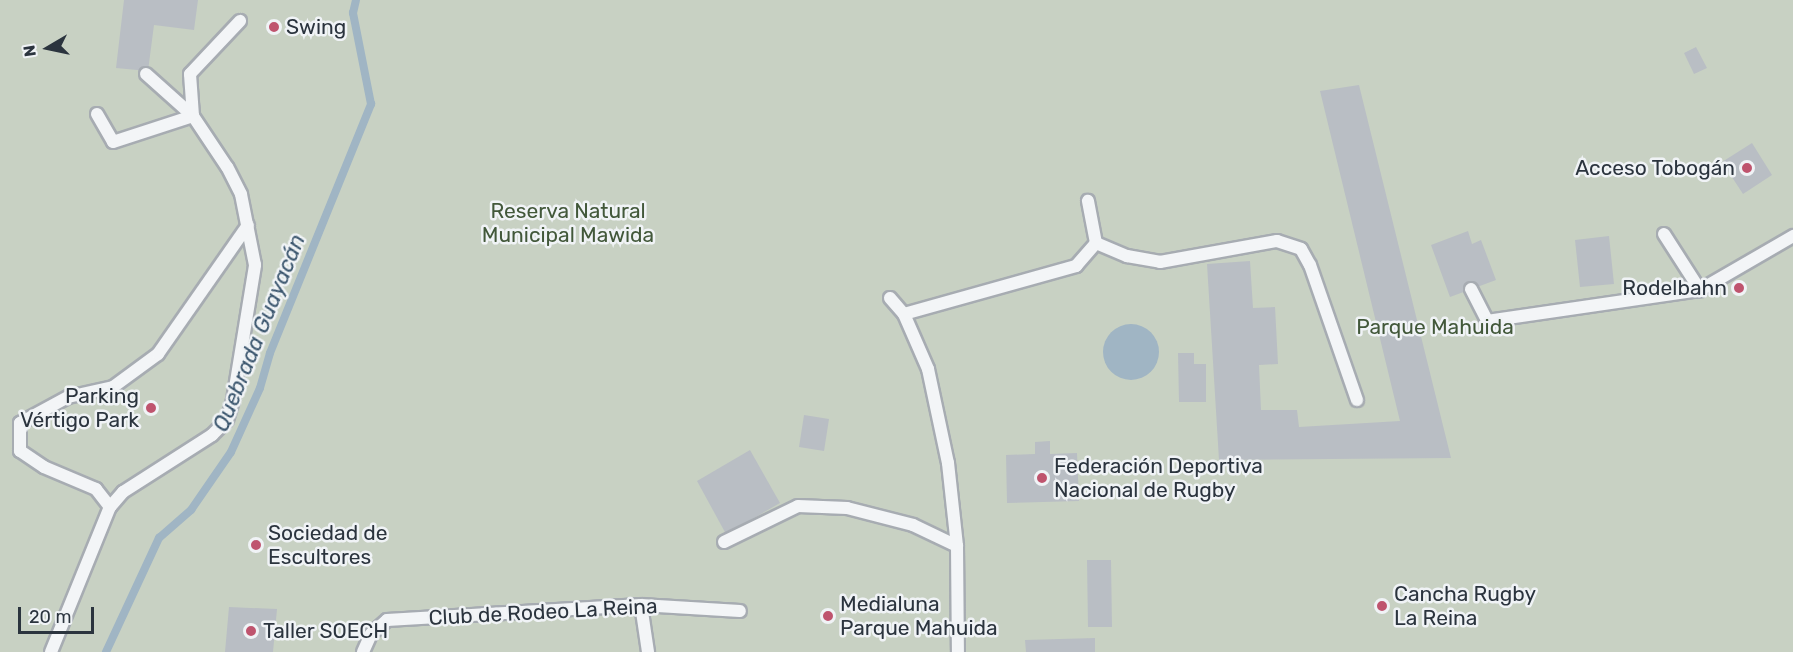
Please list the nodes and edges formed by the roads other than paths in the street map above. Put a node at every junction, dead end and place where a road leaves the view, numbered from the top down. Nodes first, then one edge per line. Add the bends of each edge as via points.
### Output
1 (240, 21) dead end
2 (146, 74) dead end
3 (97, 114) dead end
4 (193, 116) junction
5 (1088, 201) dead end
6 (248, 225) junction
7 (1664, 234) dead end
8 (1793, 236) edge
9 (1096, 243) junction
10 (1471, 289) dead end
11 (1700, 290) junction
12 (890, 298) dead end
13 (904, 314) junction
14 (1357, 400) dead end
15 (110, 507) junction
16 (723, 542) dead end
17 (957, 546) junction
18 (641, 605) junction
19 (740, 611) dead end
20 (51, 652) edge
21 (363, 652) edge
22 (648, 652) edge
23 (958, 652) edge

1 - 4 lane via 190,74
2 - 4 lane
3 - 4 lane via 113,142
4 - 6 lane via 241,194
5 - 9 lane
6 - 15 lane via 255,265 245,342 227,420 212,435 123,492
6 - 15 lane via 196,305 158,354 113,387 68,397 20,423 20,451 44,467 96,489
7 - 11 lane
8 - 11 lane
9 - 13 lane via 1076,266
9 - 14 lane via 1126,256 1160,262 1276,241 1300,249 1310,265
10 - 11 lane via 1487,321
12 - 13 lane
13 - 17 lane via 928,369 948,463
15 - 20 lane
16 - 17 lane via 798,507 808,507 848,508 913,525
17 - 23 lane
18 - 19 lane, Club de Rodeo La Reina
18 - 21 lane, Club de Rodeo La Reina via 387,620 371,634
18 - 22 lane

